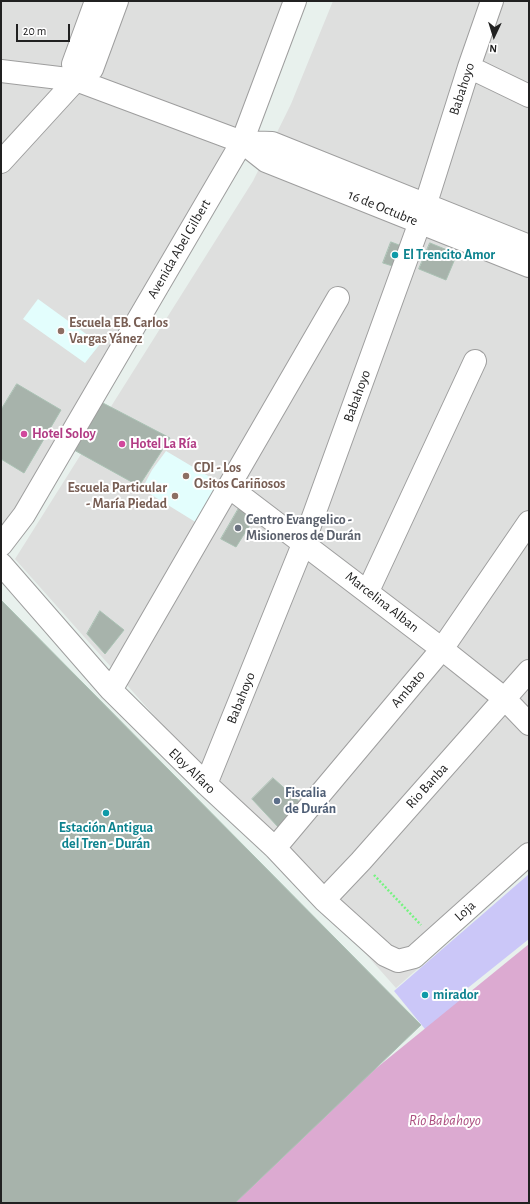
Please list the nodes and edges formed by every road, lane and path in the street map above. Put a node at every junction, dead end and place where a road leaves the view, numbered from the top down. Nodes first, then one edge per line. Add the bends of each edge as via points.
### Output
1 (96, 1) edge
2 (117, 1) edge
3 (295, 1) edge
4 (492, 1) edge
5 (469, 66) junction
6 (1, 71) edge
7 (76, 80) junction
8 (529, 96) edge
9 (242, 142) junction
10 (1, 162) edge
11 (422, 213) junction
12 (529, 246) edge
13 (529, 266) edge
14 (338, 298) dead end
15 (475, 361) dead end
16 (229, 487) junction
17 (529, 522) edge
18 (304, 542) junction
19 (1, 546) edge
20 (1, 564) edge
21 (368, 591) junction
22 (442, 648) junction
23 (529, 671) edge
24 (111, 690) junction
25 (505, 699) junction
26 (529, 724) edge
27 (206, 784) junction
28 (275, 848) junction
29 (529, 854) edge
30 (361, 861) junction
31 (324, 900) junction
32 (434, 939) junction
33 (398, 961) joint

1 - 7 street via 73,64
2 - 7 street via 92,69
3 - 9 street, Avenida Abel Gilbert
4 - 5 street, Babahoyo
5 - 8 street
5 - 11 street, Babahoyo
6 - 7 street, 16 de Octubre
7 - 9 street, 16 de Octubre
7 - 10 street
9 - 11 street, 16 de Octubre via 272,143
9 - 19 street, Avenida Abel Gilbert via 24,515
11 - 12 street, 16 de Octubre
11 - 13 street, 16 de Octubre
11 - 18 street, Babahoyo
14 - 16 street
15 - 21 street
16 - 18 street, Marcelina Alban
16 - 24 street
17 - 22 street, Ambato
18 - 21 street, Marcelina Alban
18 - 27 street, Babahoyo
20 - 24 street, Eloy Alfaro
21 - 22 street, Marcelina Alban
22 - 25 street, Marcelina Alban
22 - 28 street, Ambato
23 - 25 street, Rio Banba
24 - 27 street, Eloy Alfaro
25 - 26 street, Marcelina Alban
25 - 30 street, Rio Banba
27 - 28 street, Eloy Alfaro
28 - 31 street, Eloy Alfaro
29 - 32 street, Loja
30 - 31 street, Rio Banba
30 - 32 path
31 - 33 street, Eloy Alfaro via 385,955
32 - 33 street, Loja via 414,957

